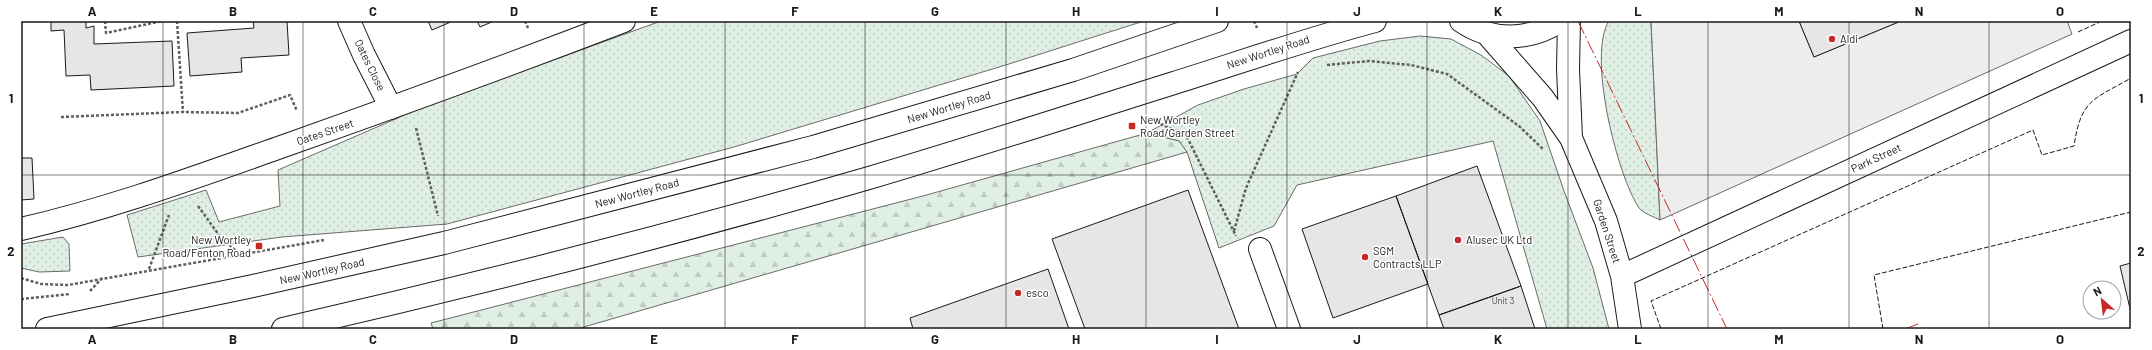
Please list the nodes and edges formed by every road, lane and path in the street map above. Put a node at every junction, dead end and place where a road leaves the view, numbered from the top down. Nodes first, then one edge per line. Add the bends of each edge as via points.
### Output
1 (105, 21) edge
2 (162, 21) edge
3 (177, 21) edge
4 (349, 21) edge
5 (624, 21) edge
6 (1217, 21) edge
7 (1376, 21) edge
8 (1461, 21) edge
9 (1560, 21) edge
10 (1569, 21) edge
11 (1487, 34) junction
12 (2131, 41) edge
13 (1319, 67) dead end
14 (1305, 71) dead end
15 (400, 105) junction
16 (183, 112) junction
17 (61, 117) dead end
18 (1146, 118) dead end
19 (307, 138) junction
20 (1571, 138) junction
21 (1545, 151) dead end
22 (188, 180) junction
23 (21, 229) edge
24 (1234, 231) junction
25 (328, 239) dead end
26 (444, 243) junction
27 (1260, 249) joint
28 (238, 254) junction
29 (149, 269) junction
30 (1622, 276) junction
31 (104, 277) junction
32 (21, 278) edge
33 (89, 292) dead end
34 (74, 294) dead end
35 (21, 299) edge
36 (48, 329) edge
37 (283, 329) edge
38 (1289, 329) edge
39 (1630, 329) edge

1 - 2 path via 106,33
3 - 16 path
4 - 15 main road, Oates Close via 364,55
5 - 15 main road, Oates Street
6 - 26 main road, New Wortley Road via 1073,70 821,145
7 - 37 main road, New Wortley Road via 1304,40 869,178 582,258
8 - 11 main road
9 - 11 main road via 1530,35 1508,37
10 - 20 main road, Garden Street
11 - 20 main road, Garden Street via 1543,98
12 - 30 main road, Park Street
13 - 21 path via 1369,60 1411,65 1447,74 1519,126
14 - 24 path via 1298,74 1246,188
15 - 19 main road, Oates Street
15 - 26 path
16 - 17 path
16 - 19 path via 238,113 290,95
18 - 24 path via 1186,135
19 - 22 main road, Oates Street
20 - 30 main road, Garden Street via 1606,221
22 - 23 main road, Oates Street via 91,212
22 - 28 path via 219,235
22 - 29 path
24 - 27 path via 1244,254
25 - 28 path
26 - 36 main road, New Wortley Road
27 - 38 main road
28 - 29 path
29 - 31 path
30 - 39 main road, Garden Street
31 - 32 path via 68,284 41,284
31 - 33 path
34 - 35 path

